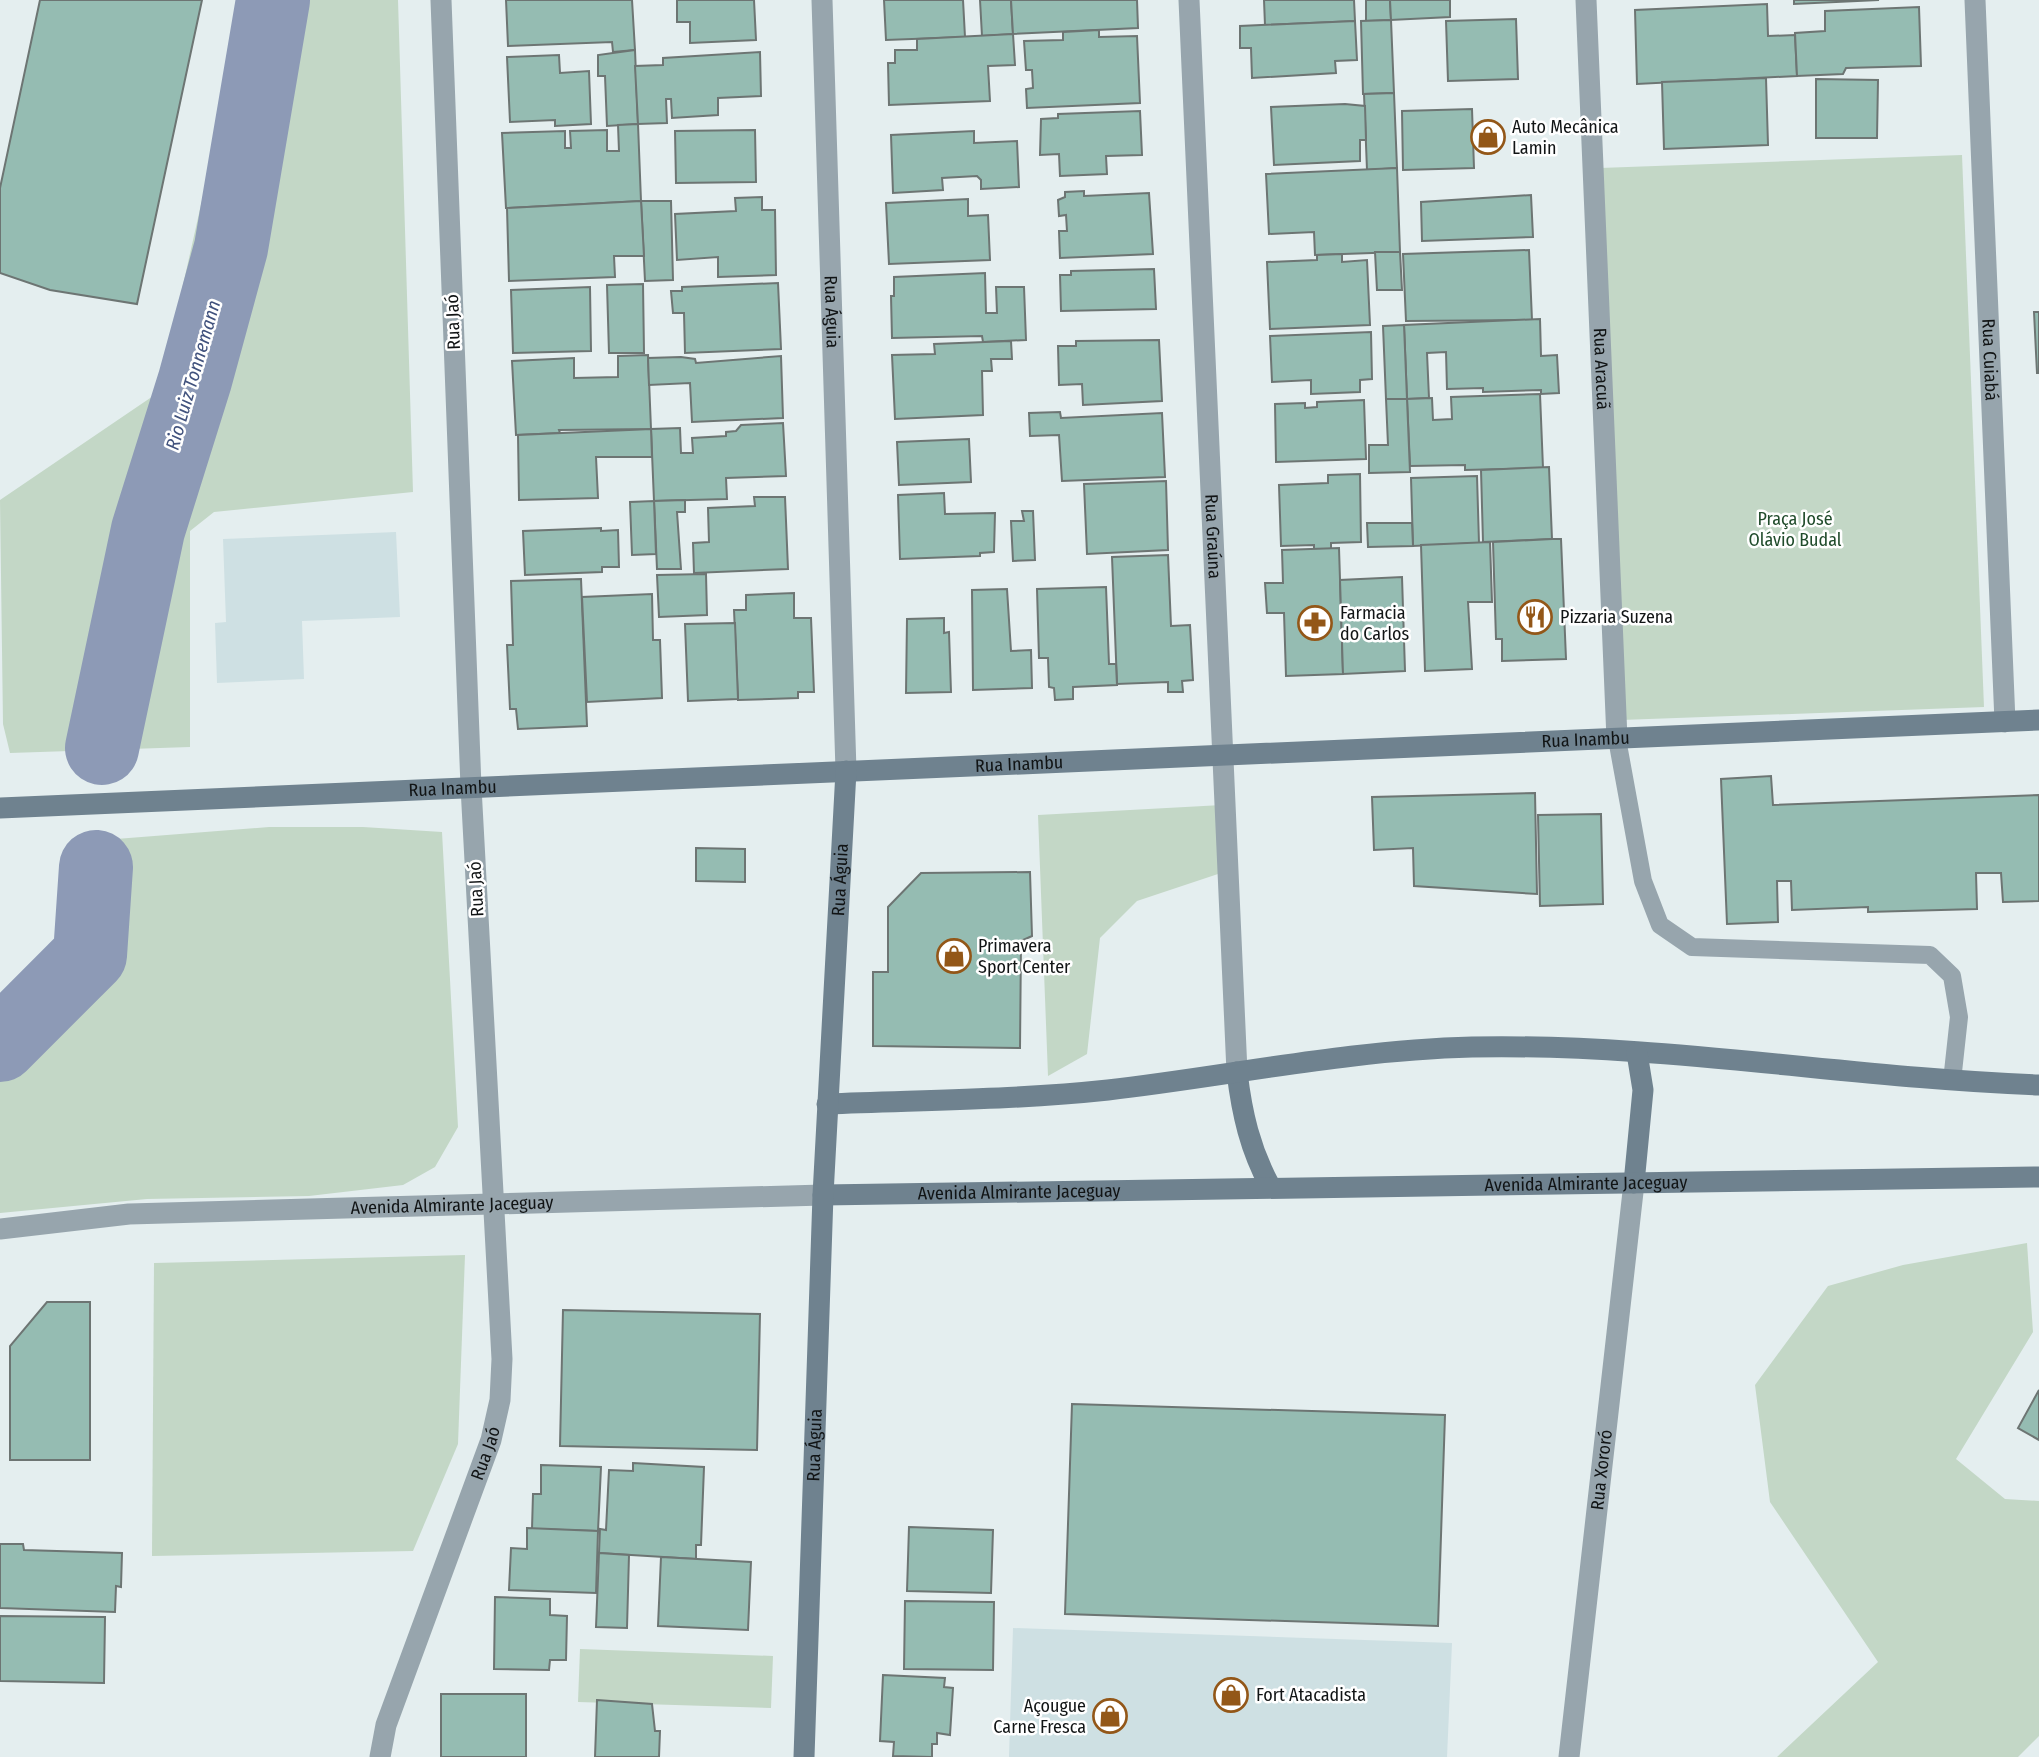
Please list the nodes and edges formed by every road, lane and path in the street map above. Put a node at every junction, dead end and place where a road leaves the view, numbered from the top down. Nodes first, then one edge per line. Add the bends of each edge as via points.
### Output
1 (442, 0) edge
2 (822, 0) edge
3 (1189, 0) edge
4 (1586, 0) edge
5 (1975, 0) edge
6 (2039, 720) edge
7 (2005, 722) junction
8 (1617, 738) junction
9 (1225, 755) junction
10 (846, 771) junction
11 (471, 787) junction
12 (0, 808) edge
13 (1637, 1054) junction
14 (1237, 1072) junction
15 (1952, 1081) junction
16 (2039, 1085) edge
17 (827, 1104) junction
18 (2039, 1178) edge
19 (1634, 1183) junction
20 (1270, 1186) junction
21 (823, 1195) junction
22 (493, 1202) junction
23 (0, 1229) edge
24 (380, 1757) edge
25 (804, 1757) edge
26 (1569, 1757) edge

1 - 11 street, Rua Jaó
2 - 10 street, Rua Águia
3 - 9 street, Rua Graúna
4 - 8 street, Rua Aracuã
5 - 7 street, Rua Cuiabá
6 - 7 street, Rua Inambu
7 - 8 street, Rua Inambu
8 - 9 street, Rua Inambu
8 - 15 lane via 1643,881 1660,925 1692,947 1930,955 1952,976 1957,1003
9 - 10 street, Rua Inambu
9 - 14 street, Rua Graúna
10 - 11 street, Rua Inambu
10 - 17 street, Rua Águia
11 - 12 street, Rua Inambu
11 - 22 street, Rua Jaó
13 - 14 street via 1471,1047
13 - 15 street
13 - 19 street via 1643,1090
14 - 17 street via 1066,1093
14 - 20 street via 1253,1154
15 - 16 street
17 - 21 street, Rua Águia
18 - 19 street, Avenida Almirante Jaceguay
19 - 20 street, Avenida Almirante Jaceguay
19 - 26 street, Rua Xororó
20 - 21 street, Avenida Almirante Jaceguay
21 - 22 street, Avenida Almirante Jaceguay
21 - 25 street, Rua Águia
22 - 23 street, Avenida Almirante Jaceguay via 129,1214
22 - 24 street, Rua Jaó via 500,1400 475,1488 395,1699

